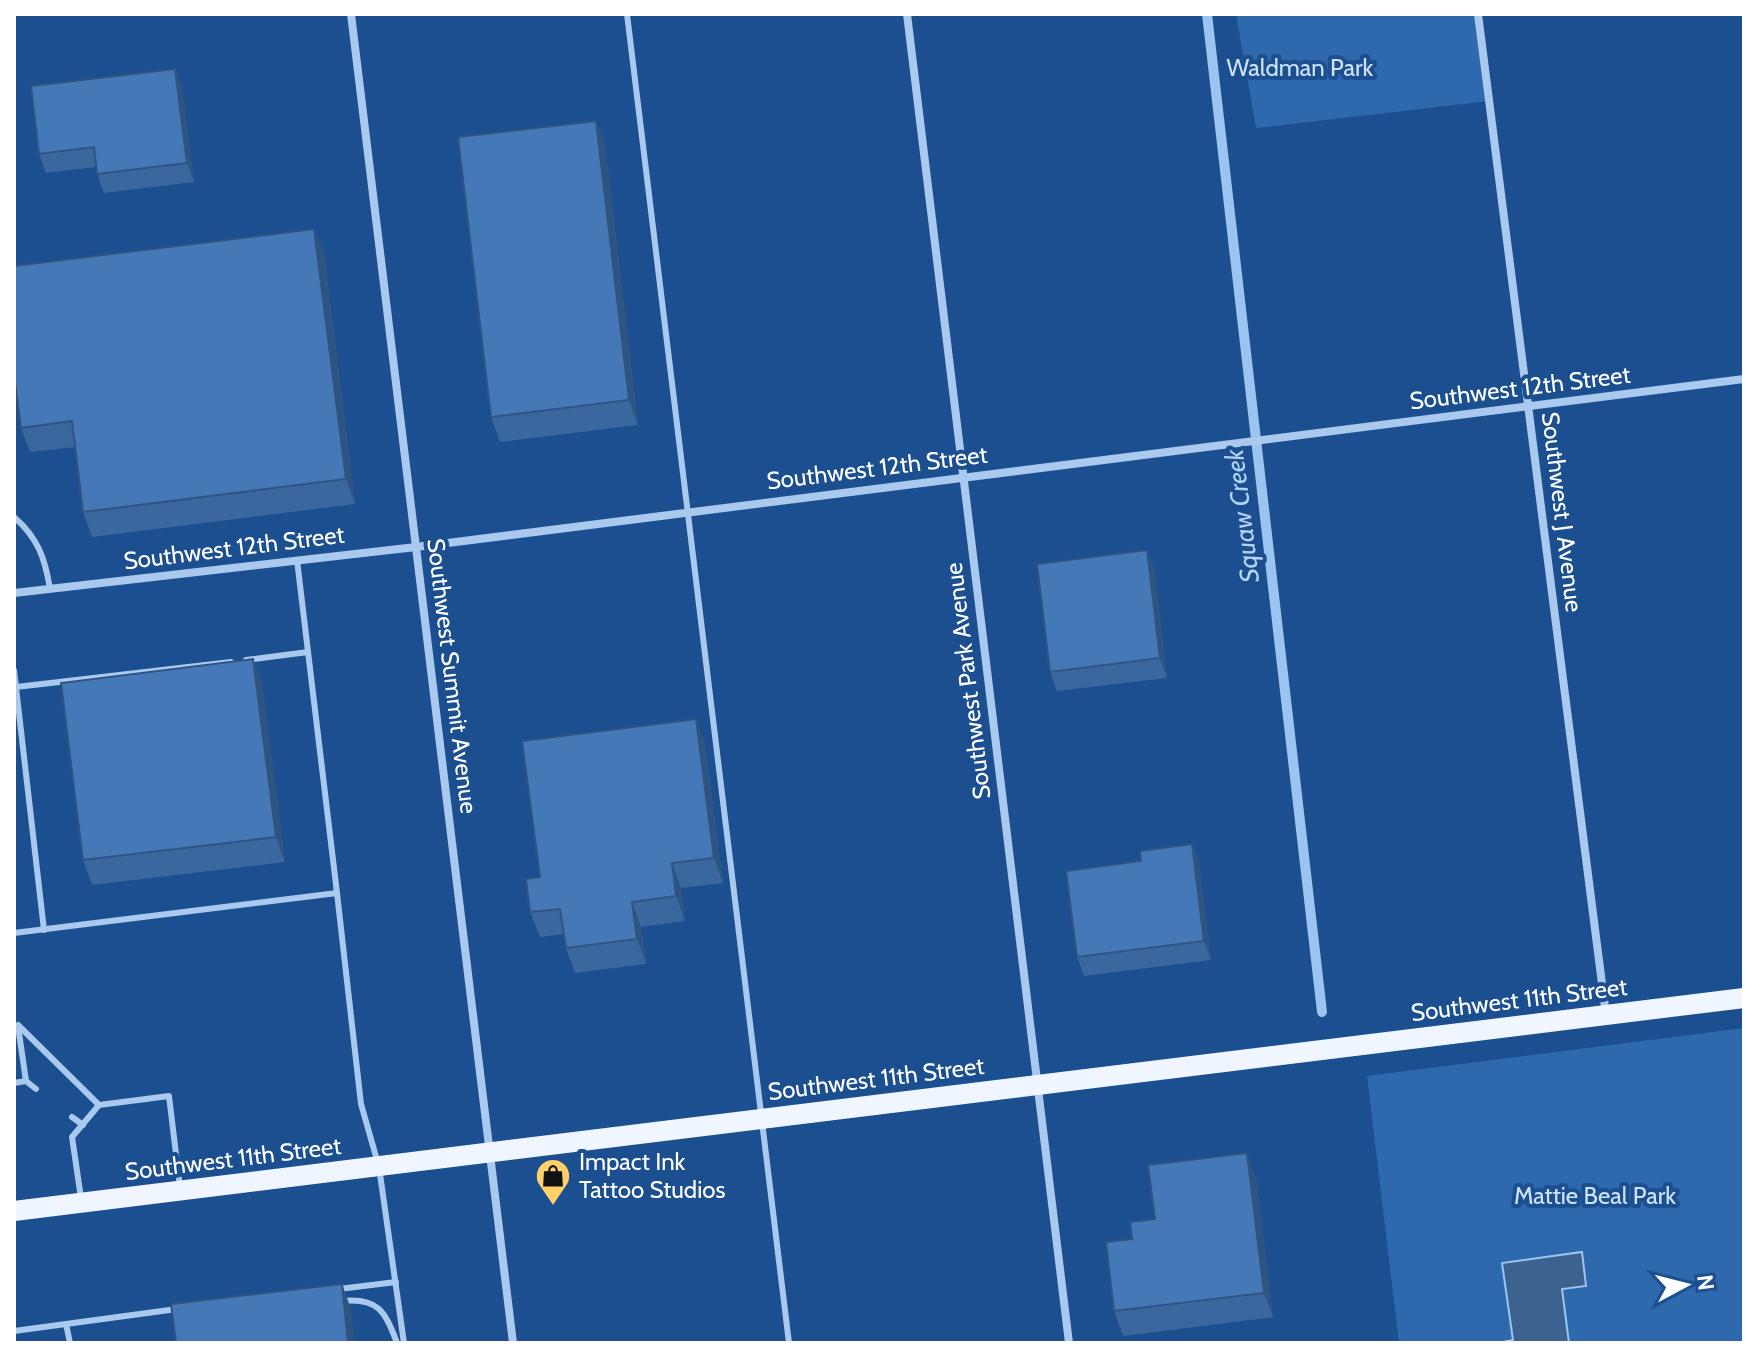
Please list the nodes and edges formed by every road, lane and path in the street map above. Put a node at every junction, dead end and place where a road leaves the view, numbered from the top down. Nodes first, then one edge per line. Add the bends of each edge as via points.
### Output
1 (351, 14) edge
2 (627, 14) edge
3 (907, 14) edge
4 (1478, 14) edge
5 (1744, 379) edge
6 (1528, 407) junction
7 (964, 478) junction
8 (689, 512) junction
9 (14, 517) edge
10 (416, 547) junction
11 (297, 560) junction
12 (50, 589) junction
13 (14, 593) edge
14 (308, 652) junction
15 (14, 670) edge
16 (16, 687) edge
17 (337, 893) junction
18 (44, 930) junction
19 (14, 933) edge
20 (1744, 998) edge
21 (1606, 1015) junction
22 (16, 1025) edge
23 (26, 1081) junction
24 (14, 1083) edge
25 (1038, 1086) junction
26 (36, 1089) dead end
27 (99, 1105) junction
28 (72, 1117) dead end
29 (763, 1119) junction
30 (83, 1125) junction
31 (490, 1153) junction
32 (379, 1167) junction
33 (180, 1191) junction
34 (82, 1203) junction
35 (14, 1211) edge
36 (396, 1282) junction
37 (334, 1289) edge
38 (338, 1301) edge
39 (182, 1309) edge
40 (66, 1324) junction
41 (14, 1331) edge
42 (70, 1343) edge
43 (397, 1343) edge
44 (404, 1343) edge
45 (513, 1343) edge
46 (789, 1343) edge
47 (1069, 1343) edge

1 - 10 street, Southwest Summit Avenue
2 - 8 lane
3 - 7 street, Southwest Park Avenue
4 - 6 street, Southwest J Avenue
5 - 6 street, Southwest 12th Street
6 - 7 street, Southwest 12th Street
6 - 21 street, Southwest J Avenue
7 - 8 street, Southwest 12th Street
7 - 25 street, Southwest Park Avenue
8 - 10 street, Southwest 12th Street
8 - 29 lane
9 - 12 lane via 44,554
10 - 11 street, Southwest 12th Street
10 - 31 street, Southwest Summit Avenue
11 - 12 street, Southwest 12th Street
11 - 14 lane
12 - 13 street, Southwest 12th Street
14 - 16 lane
14 - 17 lane
15 - 16 lane
16 - 18 lane
17 - 18 lane
17 - 32 lane via 361,1104
18 - 19 lane
20 - 21 main road, Southwest 11th Street
21 - 25 main road, Southwest 11th Street
22 - 23 lane
22 - 27 lane
23 - 24 lane
23 - 26 lane
25 - 29 main road, Southwest 11th Street
25 - 47 street, Southwest Park Avenue
27 - 30 lane
27 - 33 lane via 169,1096
28 - 30 lane
29 - 31 main road, Southwest 11th Street
29 - 46 lane
30 - 34 lane via 72,1137
31 - 32 main road, Southwest 11th Street
31 - 45 street, Southwest Summit Avenue
32 - 33 main road, Southwest 11th Street
32 - 36 lane
33 - 34 main road, Southwest 11th Street
34 - 35 main road, Southwest 11th Street
36 - 37 lane
36 - 44 lane
38 - 43 lane via 362,1299 383,1311
39 - 40 lane
40 - 41 lane
40 - 42 lane

